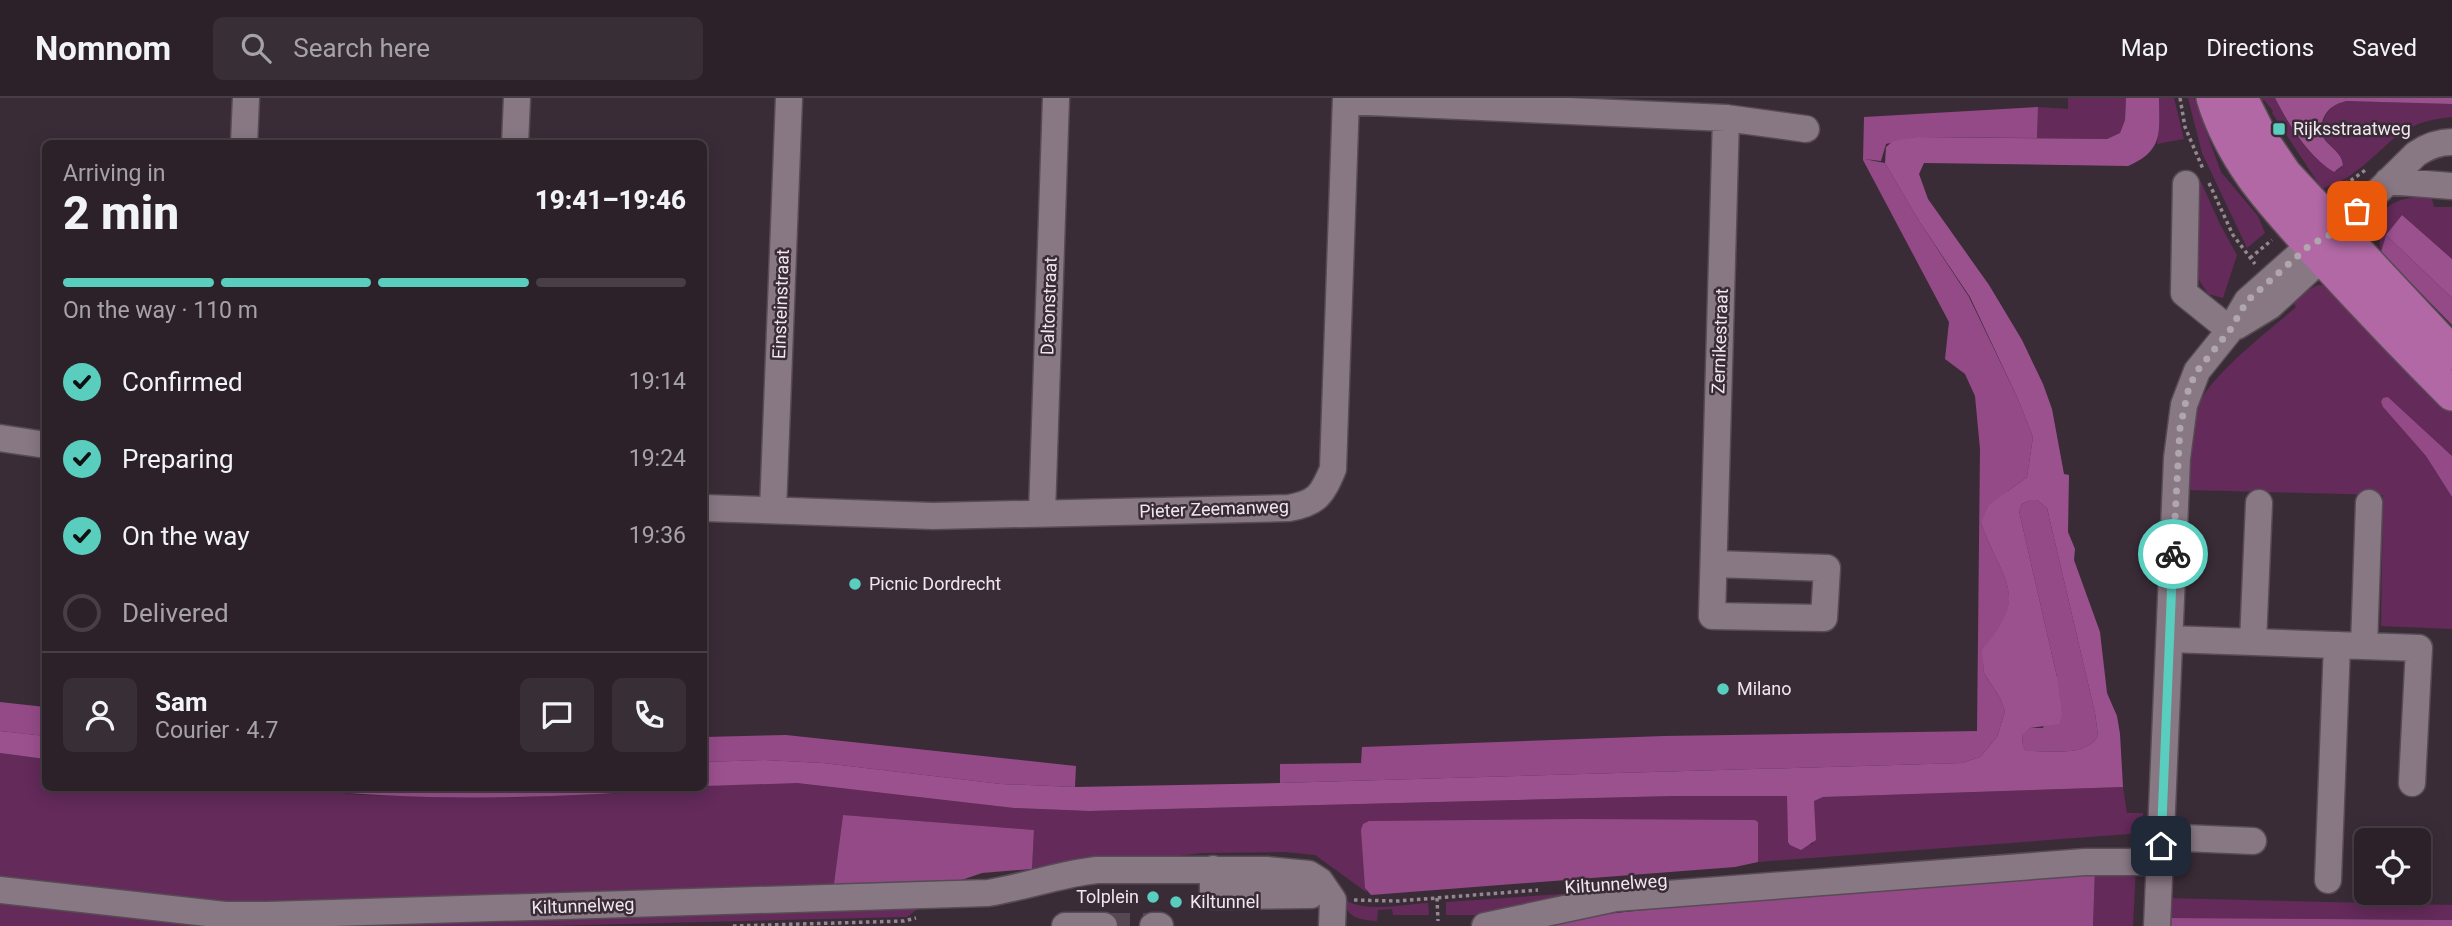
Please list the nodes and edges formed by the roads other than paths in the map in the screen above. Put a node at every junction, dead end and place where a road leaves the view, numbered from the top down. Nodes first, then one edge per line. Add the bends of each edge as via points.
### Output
1 (246, 98) edge
2 (517, 98) edge
3 (789, 98) edge
4 (1056, 98) edge
5 (2213, 98) edge
6 (2241, 98) edge
7 (1346, 99) edge
8 (1726, 118) junction
9 (1806, 129) dead end
10 (244, 140) edge
11 (515, 140) edge
12 (2452, 142) edge
13 (2380, 172) junction
14 (2186, 184) dead end
15 (2452, 186) edge
16 (2315, 232) junction
17 (2230, 330) junction
18 (2452, 353) edge
19 (2452, 394) edge
20 (0, 438) edge
21 (42, 444) edge
22 (2259, 503) dead end
23 (2369, 503) dead end
24 (707, 508) edge
25 (772, 510) junction
26 (1042, 513) junction
27 (1714, 564) dead end
28 (2170, 639) junction
29 (2253, 642) junction
30 (2337, 645) junction
31 (2364, 646) junction
32 (2412, 783) dead end
33 (2253, 841) dead end
34 (2161, 849) junction
35 (1213, 869) junction
36 (2328, 880) dead end
37 (0, 890) edge
38 (1311, 895) dead end
39 (1065, 926) edge
40 (1104, 926) edge
41 (1153, 926) edge
42 (1160, 926) edge
43 (1332, 926) edge
44 (1485, 926) edge
45 (2157, 926) edge

1 - 10 street
2 - 11 street
3 - 25 street, Einsteinstraat
4 - 26 street, Daltonstraat
5 - 16 main road via 2246,170
6 - 16 main road
7 - 8 street
7 - 26 street, Pieter Zeemanweg via 1333,470 1324,491 1308,505 1289,508
8 - 9 street
8 - 27 street, Zernikestraat
12 - 13 street via 2428,146
13 - 15 street
13 - 16 street
14 - 17 street via 2184,293
16 - 17 street via 2247,301
16 - 18 main road
16 - 19 main road via 2371,312
17 - 28 street via 2197,371 2182,416
20 - 21 street
22 - 29 street
23 - 31 street
24 - 25 street, Pieter Zeemanweg
25 - 26 street, Pieter Zeemanweg via 933,516
28 - 29 street
28 - 34 street
29 - 30 street
30 - 31 street
30 - 36 street
31 - 32 street via 2418,648
33 - 34 street, Kiltunnelweg
34 - 44 street, Kiltunnelweg via 2085,862 1616,898
34 - 45 street
35 - 37 street, Kiltunnelweg via 1097,870 988,893 307,915 225,915
35 - 38 street via 1213,896
35 - 43 street, Kiltunnelweg via 1309,874 1320,881 1332,900
39 - 40 street
41 - 42 street

